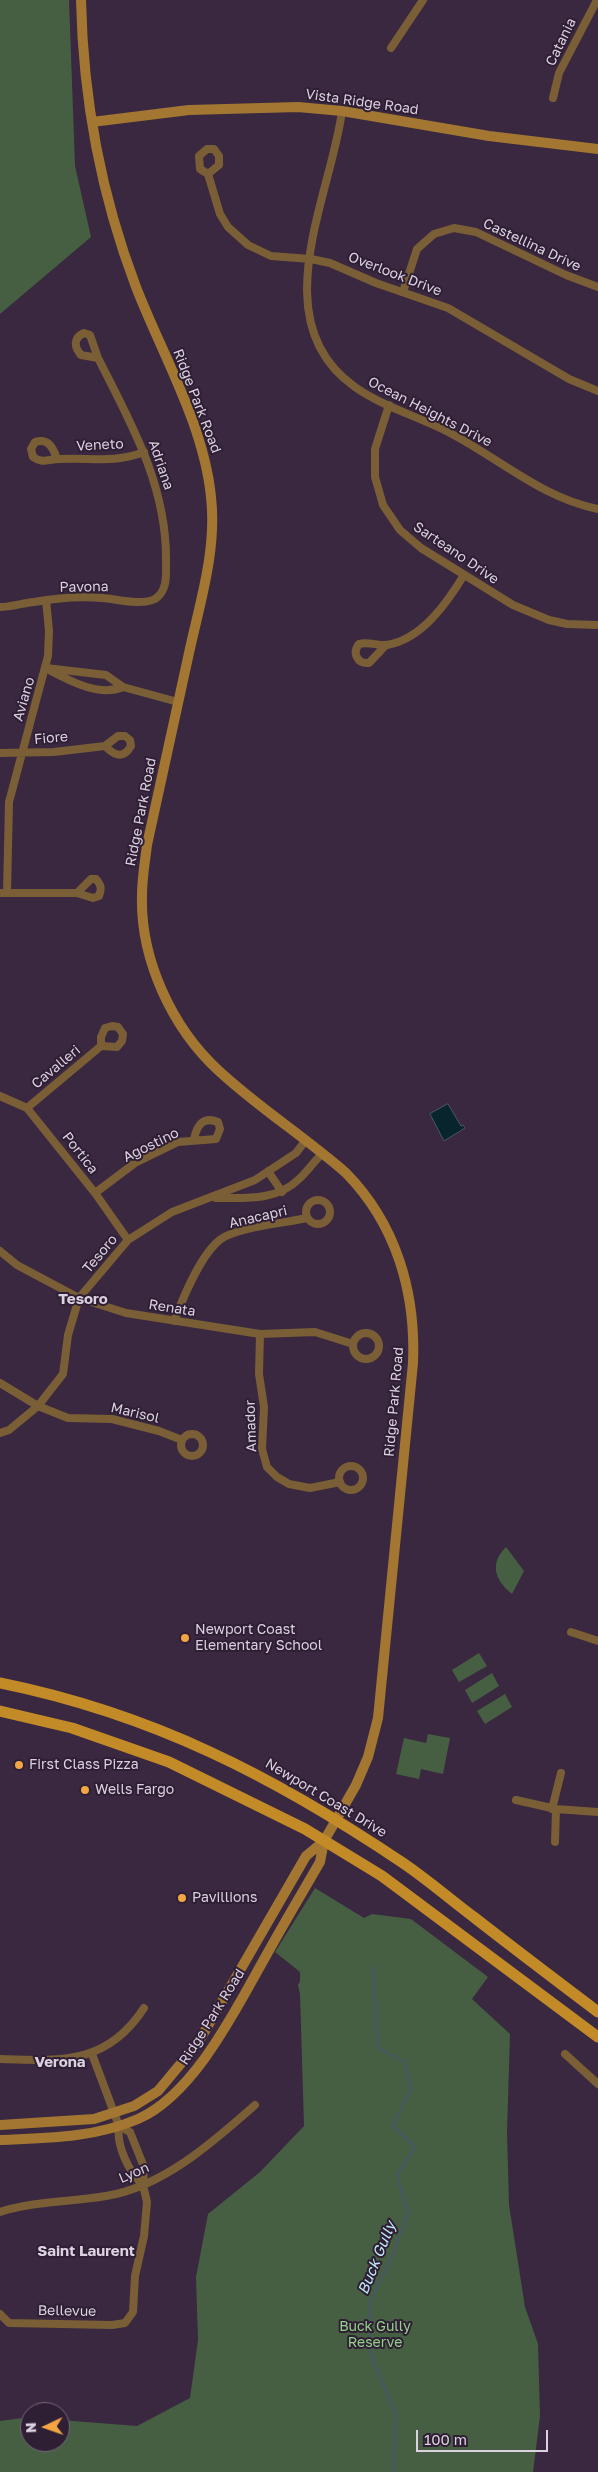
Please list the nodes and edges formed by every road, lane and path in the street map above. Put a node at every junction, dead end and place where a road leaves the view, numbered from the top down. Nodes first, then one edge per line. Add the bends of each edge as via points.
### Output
1 (81, 0) edge
2 (423, 0) edge
3 (597, 0) edge
4 (391, 48) dead end
5 (553, 98) dead end
6 (342, 110) junction
7 (92, 122) junction
8 (598, 149) edge
9 (208, 174) dead end
10 (311, 259) junction
11 (598, 286) edge
12 (403, 292) junction
13 (98, 358) dead end
14 (598, 391) edge
15 (389, 404) junction
16 (144, 452) junction
17 (58, 458) dead end
18 (598, 509) edge
19 (464, 575) junction
20 (164, 589) joint
21 (46, 600) junction
22 (0, 607) edge
23 (598, 625) edge
24 (386, 645) dead end
25 (46, 668) junction
26 (92, 675) junction
27 (90, 686) junction
28 (123, 687) junction
29 (178, 702) junction
30 (105, 746) dead end
31 (0, 753) edge
32 (22, 753) junction
33 (4, 893) edge
34 (77, 893) dead end
35 (101, 1046) dead end
36 (0, 1096) edge
37 (27, 1108) junction
38 (194, 1139) dead end
39 (306, 1140) junction
40 (323, 1152) junction
41 (268, 1171) junction
42 (282, 1192) junction
43 (95, 1193) junction
44 (212, 1198) junction
45 (307, 1218) dead end
46 (128, 1240) junction
47 (0, 1251) edge
48 (79, 1298) junction
49 (174, 1321) junction
50 (260, 1334) junction
51 (353, 1344) dead end
52 (0, 1383) edge
53 (38, 1406) junction
54 (0, 1433) edge
55 (182, 1440) dead end
56 (340, 1482) dead end
57 (571, 1632) dead end
58 (598, 1641) edge
59 (0, 1683) edge
60 (0, 1711) edge
61 (561, 1773) dead end
62 (516, 1800) dead end
63 (554, 1809) junction
64 (598, 1812) edge
65 (336, 1820) junction
66 (324, 1841) junction
67 (555, 1842) dead end
68 (144, 2008) dead end
69 (598, 2012) edge
70 (598, 2037) edge
71 (92, 2054) junction
72 (565, 2054) dead end
73 (0, 2059) edge
74 (598, 2084) edge
75 (255, 2104) dead end
76 (114, 2113) junction
77 (0, 2125) edge
78 (119, 2126) junction
79 (0, 2140) edge
80 (143, 2185) junction
81 (0, 2212) edge
82 (0, 2314) edge

1 - 7 street, Ridge Park Road
2 - 4 street
3 - 5 street, Catania via 559,73
6 - 7 street, Vista Ridge Road via 298,107 189,110
6 - 8 street, Vista Ridge Road via 489,136
6 - 10 street, Ocean Heights Drive via 334,159 316,218
7 - 29 street, Ridge Park Road via 119,238 198,435 208,472 212,510 209,561
9 - 10 street, Overlook Drive via 220,214 238,238 271,256
10 - 12 street, Overlook Drive via 339,266
10 - 15 street, Ocean Heights Drive via 306,299 320,346 330,362 355,387
11 - 12 street, Castellina Drive via 566,276 476,232 454,228 434,234 418,249
12 - 14 street, Overlook Drive via 448,308 569,379
13 - 16 street, Adriana
15 - 18 street, Ocean Heights Drive via 476,447 549,492
15 - 19 street, Sarteano Drive via 378,433 374,461 383,505 411,540
16 - 17 street, Veneto via 103,461
16 - 20 street, Adriana via 158,491 164,527
19 - 23 street, Sarteano Drive via 532,614 567,624
19 - 24 street via 427,623 414,633
20 - 21 street, Pavona via 145,602 86,597
21 - 22 street, Pavona
21 - 25 street, Aviano via 49,644
25 - 26 street
25 - 27 street via 76,684
25 - 32 street, Aviano
26 - 27 street
26 - 28 street via 106,675
27 - 28 street via 101,692 113,692
28 - 29 street
29 - 39 street, Ridge Park Road via 143,871 143,913 151,959 170,1008 199,1050 218,1071
30 - 32 street, Fiore
31 - 32 street, Fiore
32 - 33 street, Aviano via 9,802
33 - 34 street
35 - 37 street, Cavalleri
36 - 37 street, Portica
37 - 43 street, Portica
38 - 43 street, Agostino via 178,1142 135,1163
39 - 40 street, Ridge Park Road
39 - 41 street, Tesoro via 296,1153
40 - 42 street, Tesoro via 300,1179
40 - 65 street, Ridge Park Road via 365,1192 385,1224 407,1285 414,1348 378,1718 368,1757
41 - 42 street
41 - 44 street, Tesoro
42 - 44 street, Tesoro via 253,1198
43 - 46 street, Portica
44 - 46 street, Tesoro via 172,1212
45 - 49 street, Anacapri via 245,1230 222,1238 186,1288
46 - 48 street, Tesoro
47 - 48 street, Renata via 16,1265
48 - 49 street, Renata via 126,1313
48 - 53 street, Tesoro via 68,1335 63,1374
49 - 50 street, Renata
50 - 51 street, Renata via 315,1332
50 - 56 street, Amador via 259,1374 264,1407 262,1449 267,1467 289,1484 310,1488
52 - 53 street, Marisol
53 - 54 street, Tesoro via 9,1430
53 - 55 street, Marisol via 68,1418 112,1419
57 - 58 street
59 - 65 main road, Newport Coast Drive via 74,1701 147,1724 225,1758 284,1788
60 - 66 main road via 72,1728 168,1762
61 - 63 street
62 - 63 street
63 - 64 street
63 - 67 street
65 - 66 street, Ridge Park Road
65 - 69 main road, Newport Coast Drive via 405,1864
66 - 70 main road via 390,1882
66 - 76 street, Ridge Park Road via 306,1856 198,2043 158,2091 134,2106
66 - 78 street, Ridge Park Road via 320,1862 199,2067 165,2102 140,2118
68 - 71 street via 119,2038
71 - 73 street via 50,2060
71 - 76 street
72 - 74 street
75 - 80 street, Lyon via 204,2149
76 - 77 street, Ridge Park Road via 94,2119
76 - 78 street
78 - 79 street, Ridge Park Road via 94,2134
78 - 80 street via 117,2136 132,2175
78 - 80 street via 130,2132 136,2144 144,2167
80 - 81 street, Lyon via 109,2196 22,2204
80 - 82 street, Bellevue via 147,2202 144,2236 135,2276 133,2312 124,2323 9,2323

